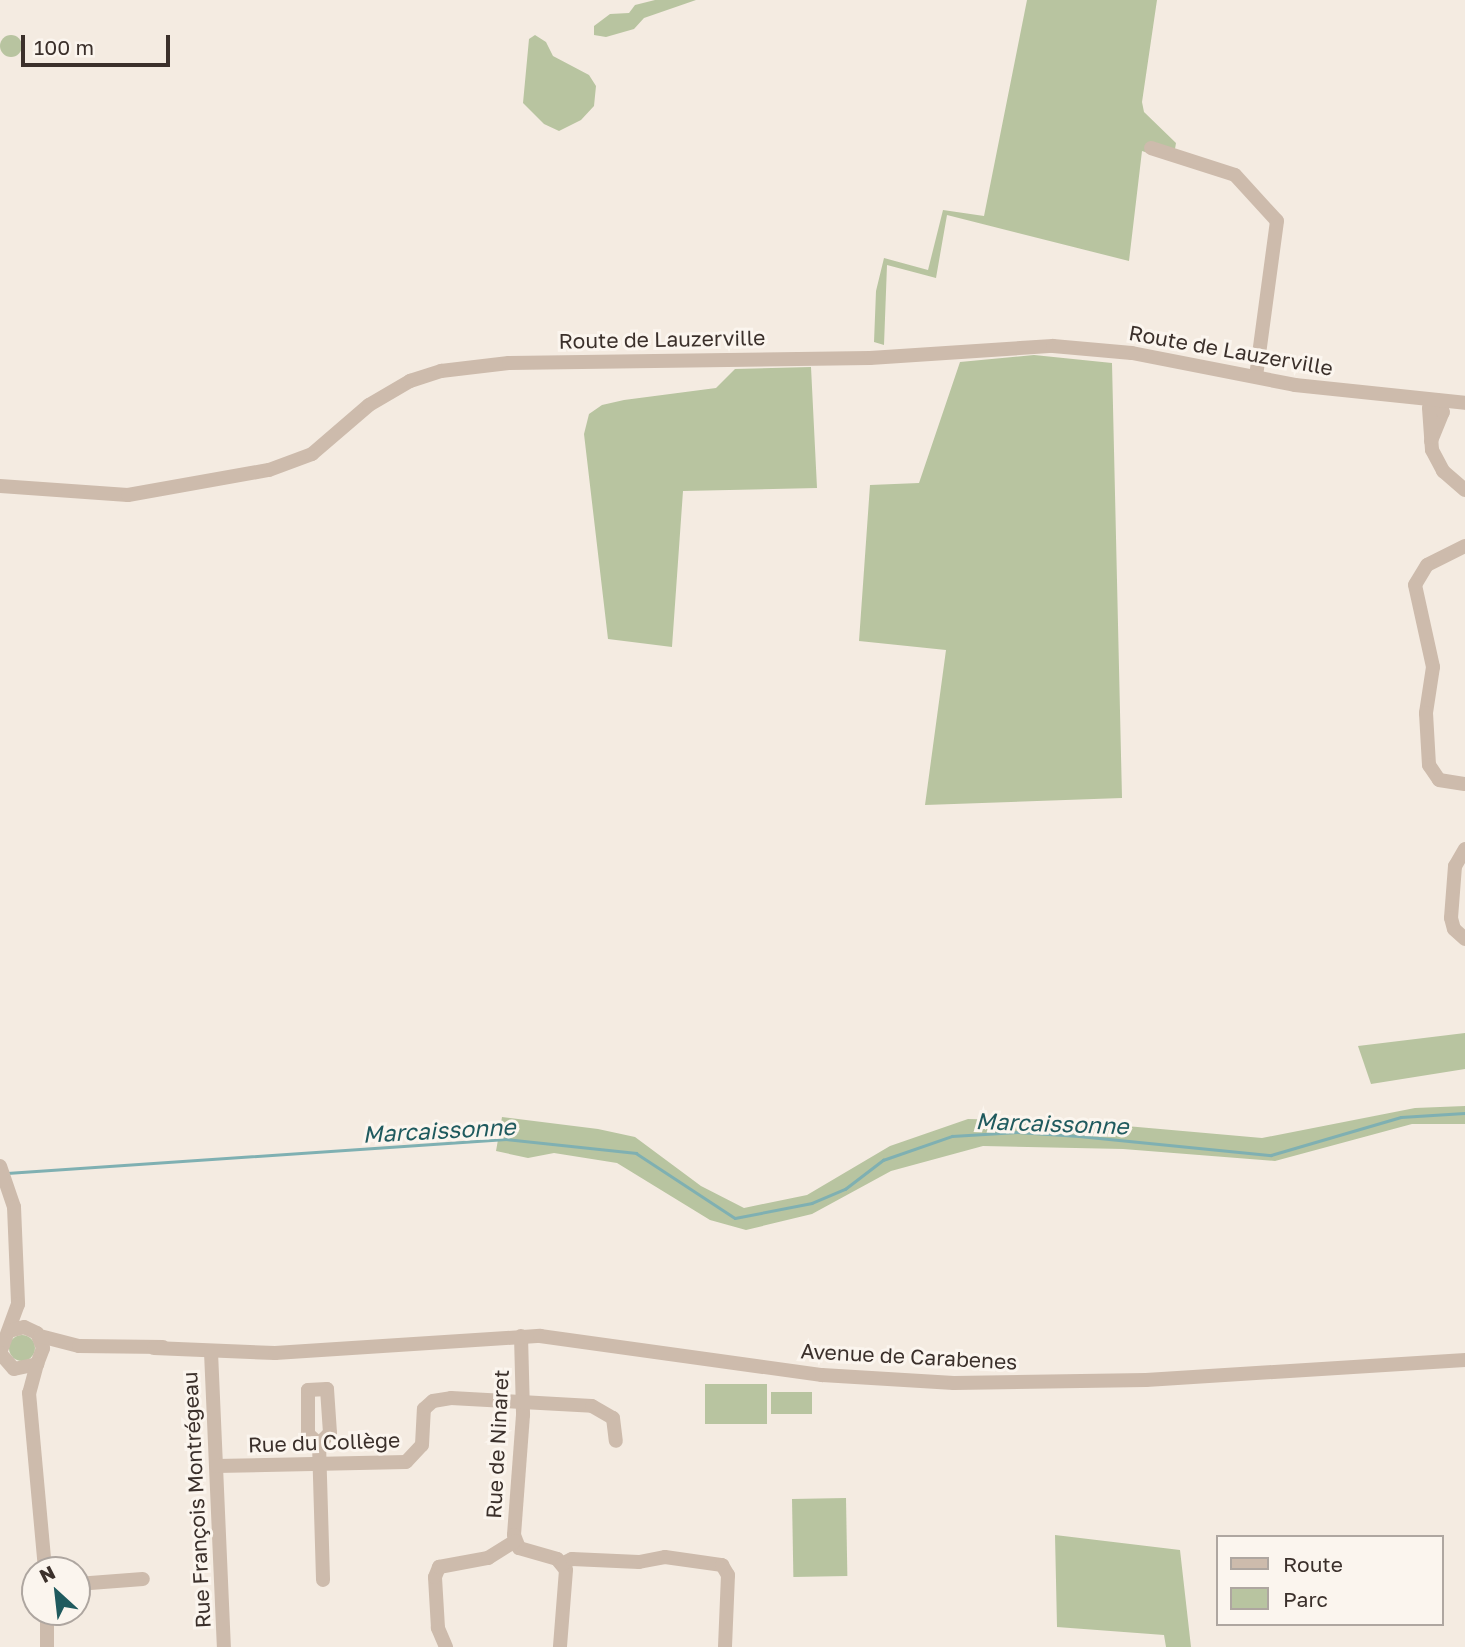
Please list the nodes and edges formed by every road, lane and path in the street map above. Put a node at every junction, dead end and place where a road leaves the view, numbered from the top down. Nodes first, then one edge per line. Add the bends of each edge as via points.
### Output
1 (1152, 148) dead end
2 (1256, 377) junction
3 (1465, 403) edge
4 (1436, 406) junction
5 (1465, 411) edge
6 (0, 486) edge
7 (1465, 490) edge
8 (1465, 546) edge
9 (1465, 784) edge
10 (1465, 849) edge
11 (1465, 939) edge
12 (0, 1166) edge
13 (18, 1304) junction
14 (9, 1331) junction
15 (36, 1333) junction
16 (521, 1336) junction
17 (0, 1344) edge
18 (79, 1346) junction
19 (154, 1348) junction
20 (311, 1350) junction
21 (211, 1352) junction
22 (1465, 1360) edge
23 (38, 1361) junction
24 (6, 1364) edge
25 (29, 1393) junction
26 (522, 1399) junction
27 (616, 1441) dead end
28 (319, 1444) dead end
29 (320, 1465) junction
30 (216, 1466) junction
31 (515, 1541) junction
32 (44, 1556) edge
33 (562, 1564) junction
34 (143, 1579) dead end
35 (323, 1580) dead end
36 (91, 1583) edge
37 (47, 1626) edge
38 (47, 1647) edge
39 (225, 1647) edge
40 (446, 1647) edge
41 (561, 1647) edge
42 (725, 1647) edge

1 - 2 street via 1235,175 1278,221
2 - 4 street, Route de Lauzerville
2 - 6 street, Route de Lauzerville via 1132,353 1053,346 870,358 509,363 424,376 382,396 301,460 220,481 128,495
3 - 4 street, Route de Lauzerville
4 - 5 street, Route de Lauzerville
4 - 7 street via 1431,441 1438,464
8 - 9 street via 1427,565 1415,585 1433,667 1426,713 1429,765 1439,780
10 - 11 street via 1455,866 1451,918 1454,929
12 - 13 street via 9,1184
13 - 14 street
13 - 15 street
14 - 15 street, Avenue de Carabenes
14 - 17 street
15 - 18 street, Avenue de Carabenes
15 - 23 street
16 - 20 street, Avenue de Carabenes
16 - 22 street, Avenue de Carabenes via 605,1342 831,1376 954,1383 1146,1380
16 - 26 street, Rue de Ninaret
17 - 24 street
18 - 19 street, Avenue de Carabenes
18 - 23 street, Avenue de Carabenes
19 - 20 street, Avenue de Carabenes
19 - 21 street, Avenue de Carabenes
20 - 21 street, Avenue de Carabenes
21 - 30 street, Rue François Montrégeau
23 - 24 street, Avenue de Carabenes
23 - 25 street
24 - 25 street
25 - 32 street
26 - 27 street, Rue du Collège via 600,1408 613,1418
26 - 29 street, Rue du Collège via 433,1401 422,1413 422,1446 411,1460
26 - 31 street, Rue de Ninaret
28 - 29 street
29 - 30 street, Rue du Collège
29 - 35 street
30 - 39 street, Rue François Montrégeau
31 - 33 street, Rue de Ninaret via 530,1553 551,1556
31 - 40 street via 488,1558 439,1567 435,1577 438,1628
33 - 41 street via 566,1577
33 - 42 street via 572,1559 639,1562 665,1557 722,1565 728,1576
34 - 36 street
37 - 38 street

